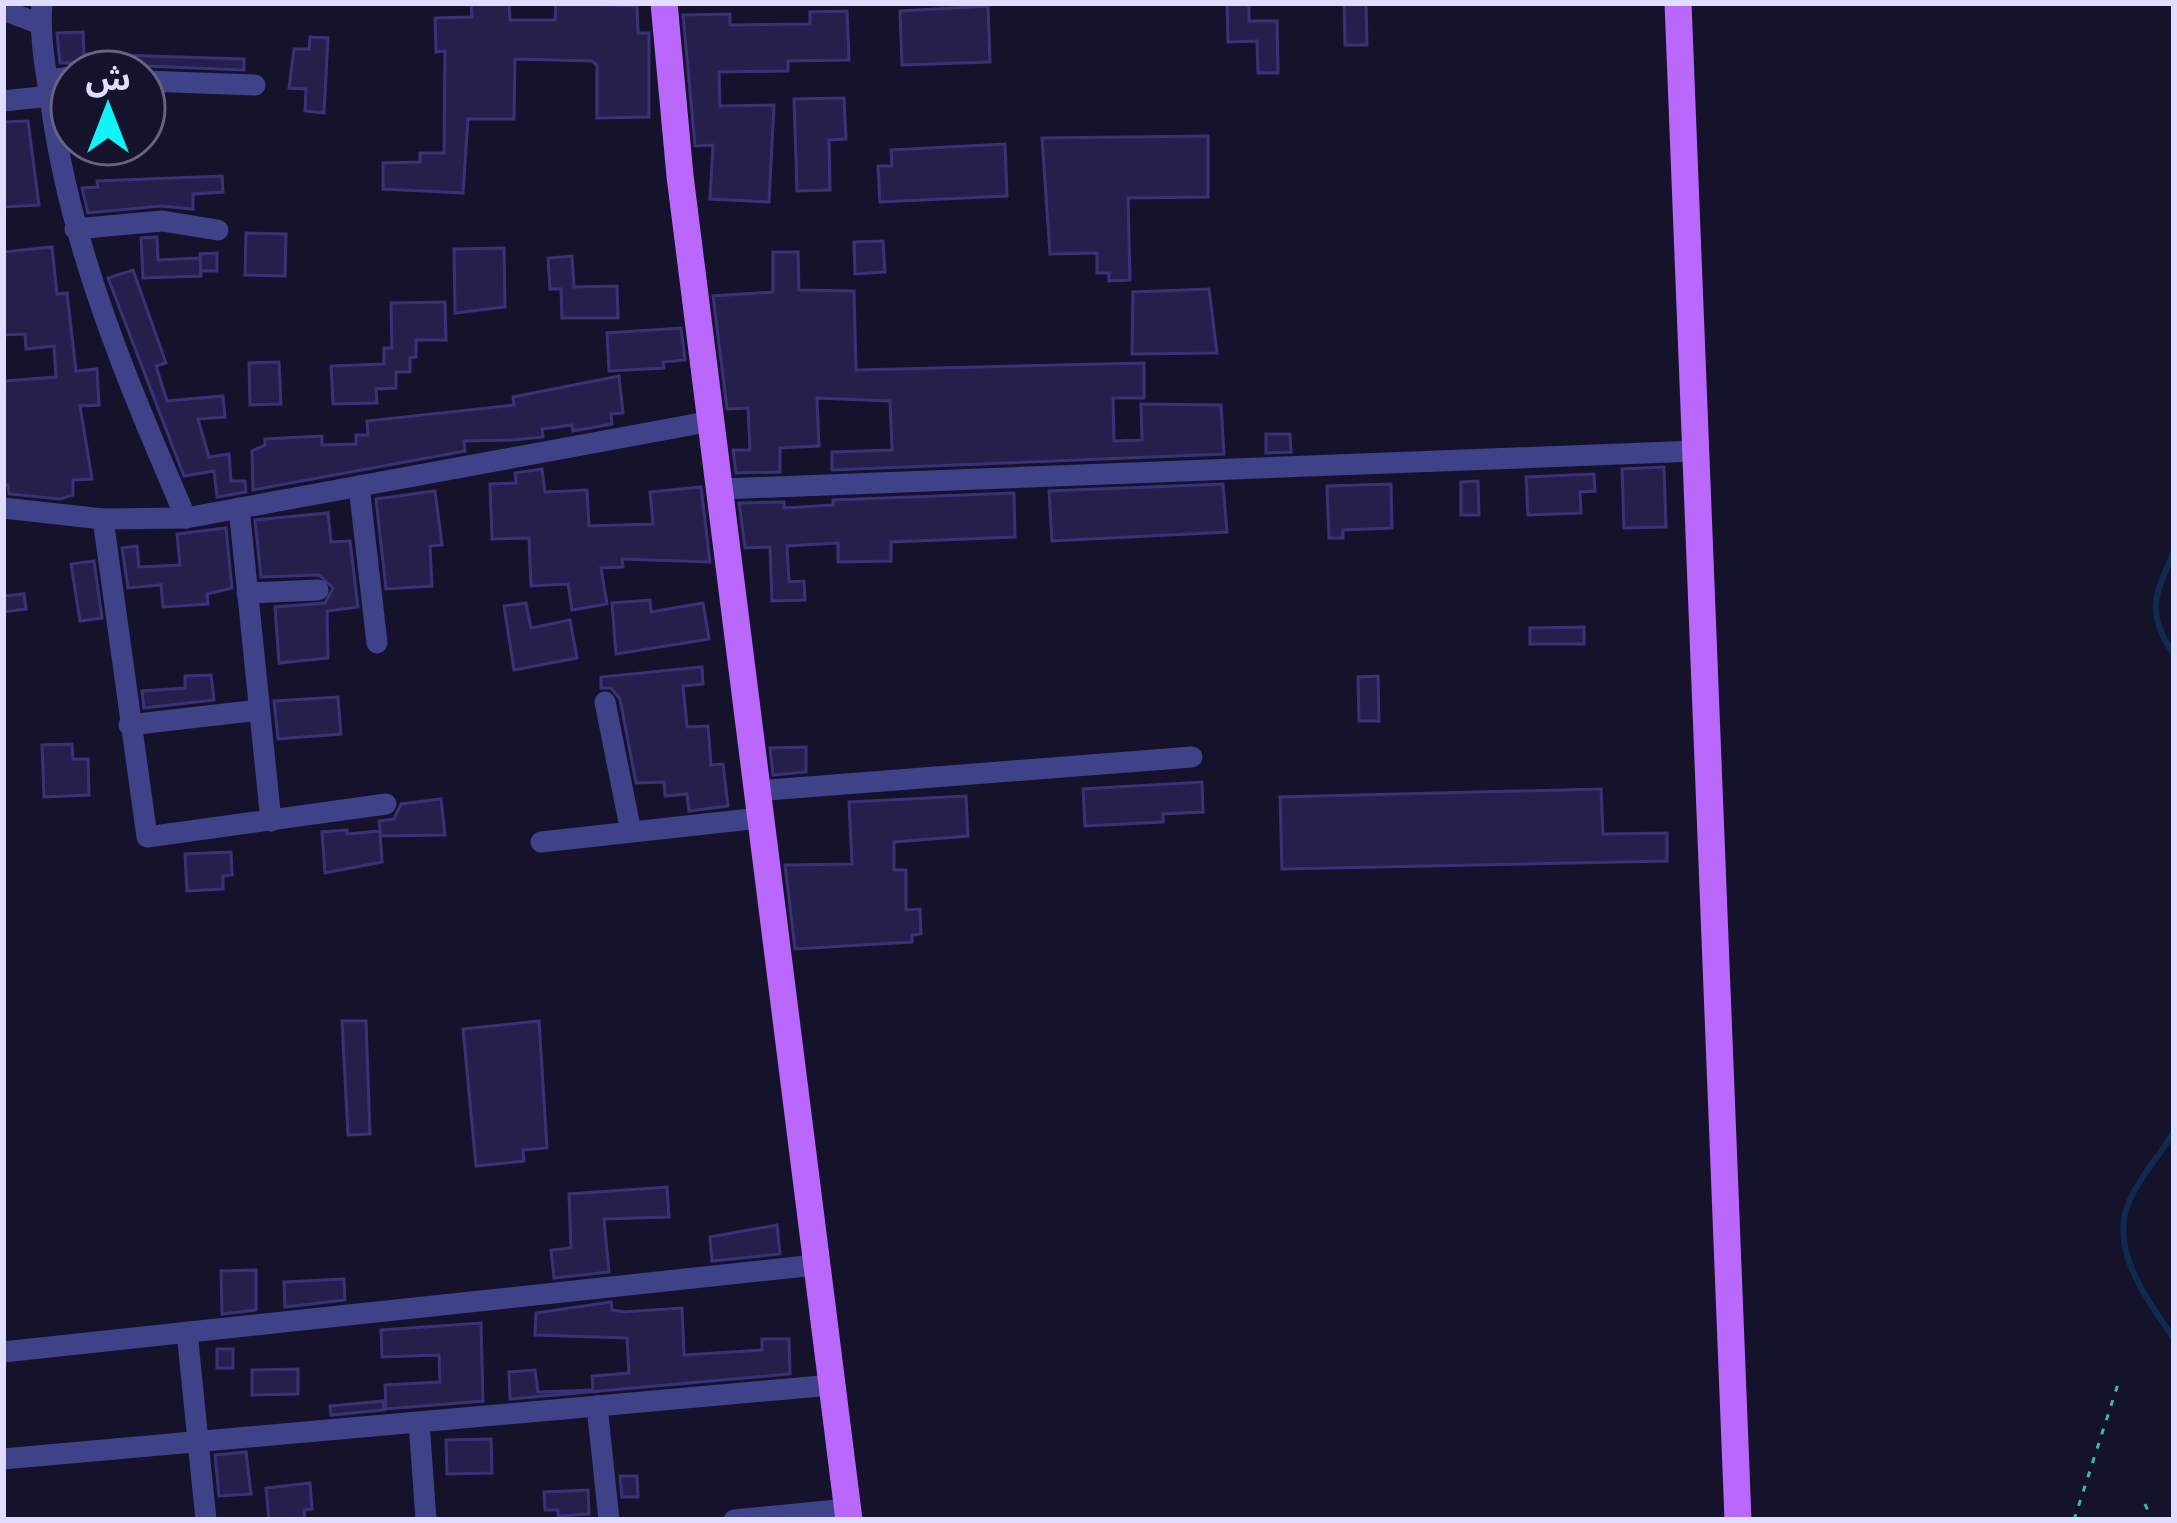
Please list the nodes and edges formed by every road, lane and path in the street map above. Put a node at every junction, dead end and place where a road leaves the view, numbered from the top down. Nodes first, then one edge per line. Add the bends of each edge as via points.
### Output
1 (664, 3) edge
2 (1678, 3) edge
3 (3, 10) edge
4 (41, 13) edge
5 (48, 79) edge
6 (168, 81) edge
7 (255, 86) dead end
8 (48, 88) edge
9 (3, 101) edge
10 (64, 168) edge
11 (75, 229) junction
12 (218, 230) dead end
13 (712, 421) junction
14 (1696, 451) junction
15 (359, 486) junction
16 (721, 489) junction
17 (3, 508) edge
18 (238, 508) junction
19 (186, 518) junction
20 (103, 519) junction
21 (318, 590) dead end
22 (247, 593) junction
23 (377, 643) dead end
24 (605, 702) dead end
25 (260, 710) junction
26 (129, 725) junction
27 (1192, 757) dead end
28 (386, 804) dead end
29 (758, 805) junction
30 (271, 821) junction
31 (631, 832) junction
32 (541, 842) dead end
33 (816, 1265) junction
34 (187, 1332) junction
35 (3, 1352) edge
36 (2118, 1384) dead end
37 (832, 1385) junction
38 (597, 1406) junction
39 (419, 1422) junction
40 (197, 1442) junction
41 (3, 1459) edge
42 (2145, 1504) dead end
43 (848, 1515) edge
44 (206, 1520) edge
45 (425, 1520) edge
46 (609, 1520) edge
47 (734, 1520) edge
48 (1738, 1520) edge
49 (2074, 1520) edge
50 (2152, 1520) edge

1 - 13 main road
2 - 14 main road
3 - 4 street
4 - 5 street
6 - 7 street
8 - 9 street
10 - 11 street
11 - 12 street via 162,221
11 - 19 street via 104,326
13 - 15 street
13 - 16 main road
14 - 16 street
14 - 48 main road
15 - 18 street
15 - 23 street
16 - 29 main road
17 - 20 street
18 - 19 street
18 - 22 street
19 - 20 street
20 - 26 street
21 - 22 street
22 - 25 street
24 - 31 street
25 - 26 street
25 - 30 street
26 - 30 street via 147,837
27 - 29 street
28 - 30 street
29 - 31 street
29 - 33 main road
31 - 32 street
33 - 34 street
33 - 37 main road
34 - 35 street
34 - 40 street
36 - 49 path
37 - 38 street
37 - 43 main road
38 - 39 street
38 - 46 street
39 - 40 street
39 - 45 street
40 - 41 street
40 - 44 street
42 - 50 path
43 - 47 street

